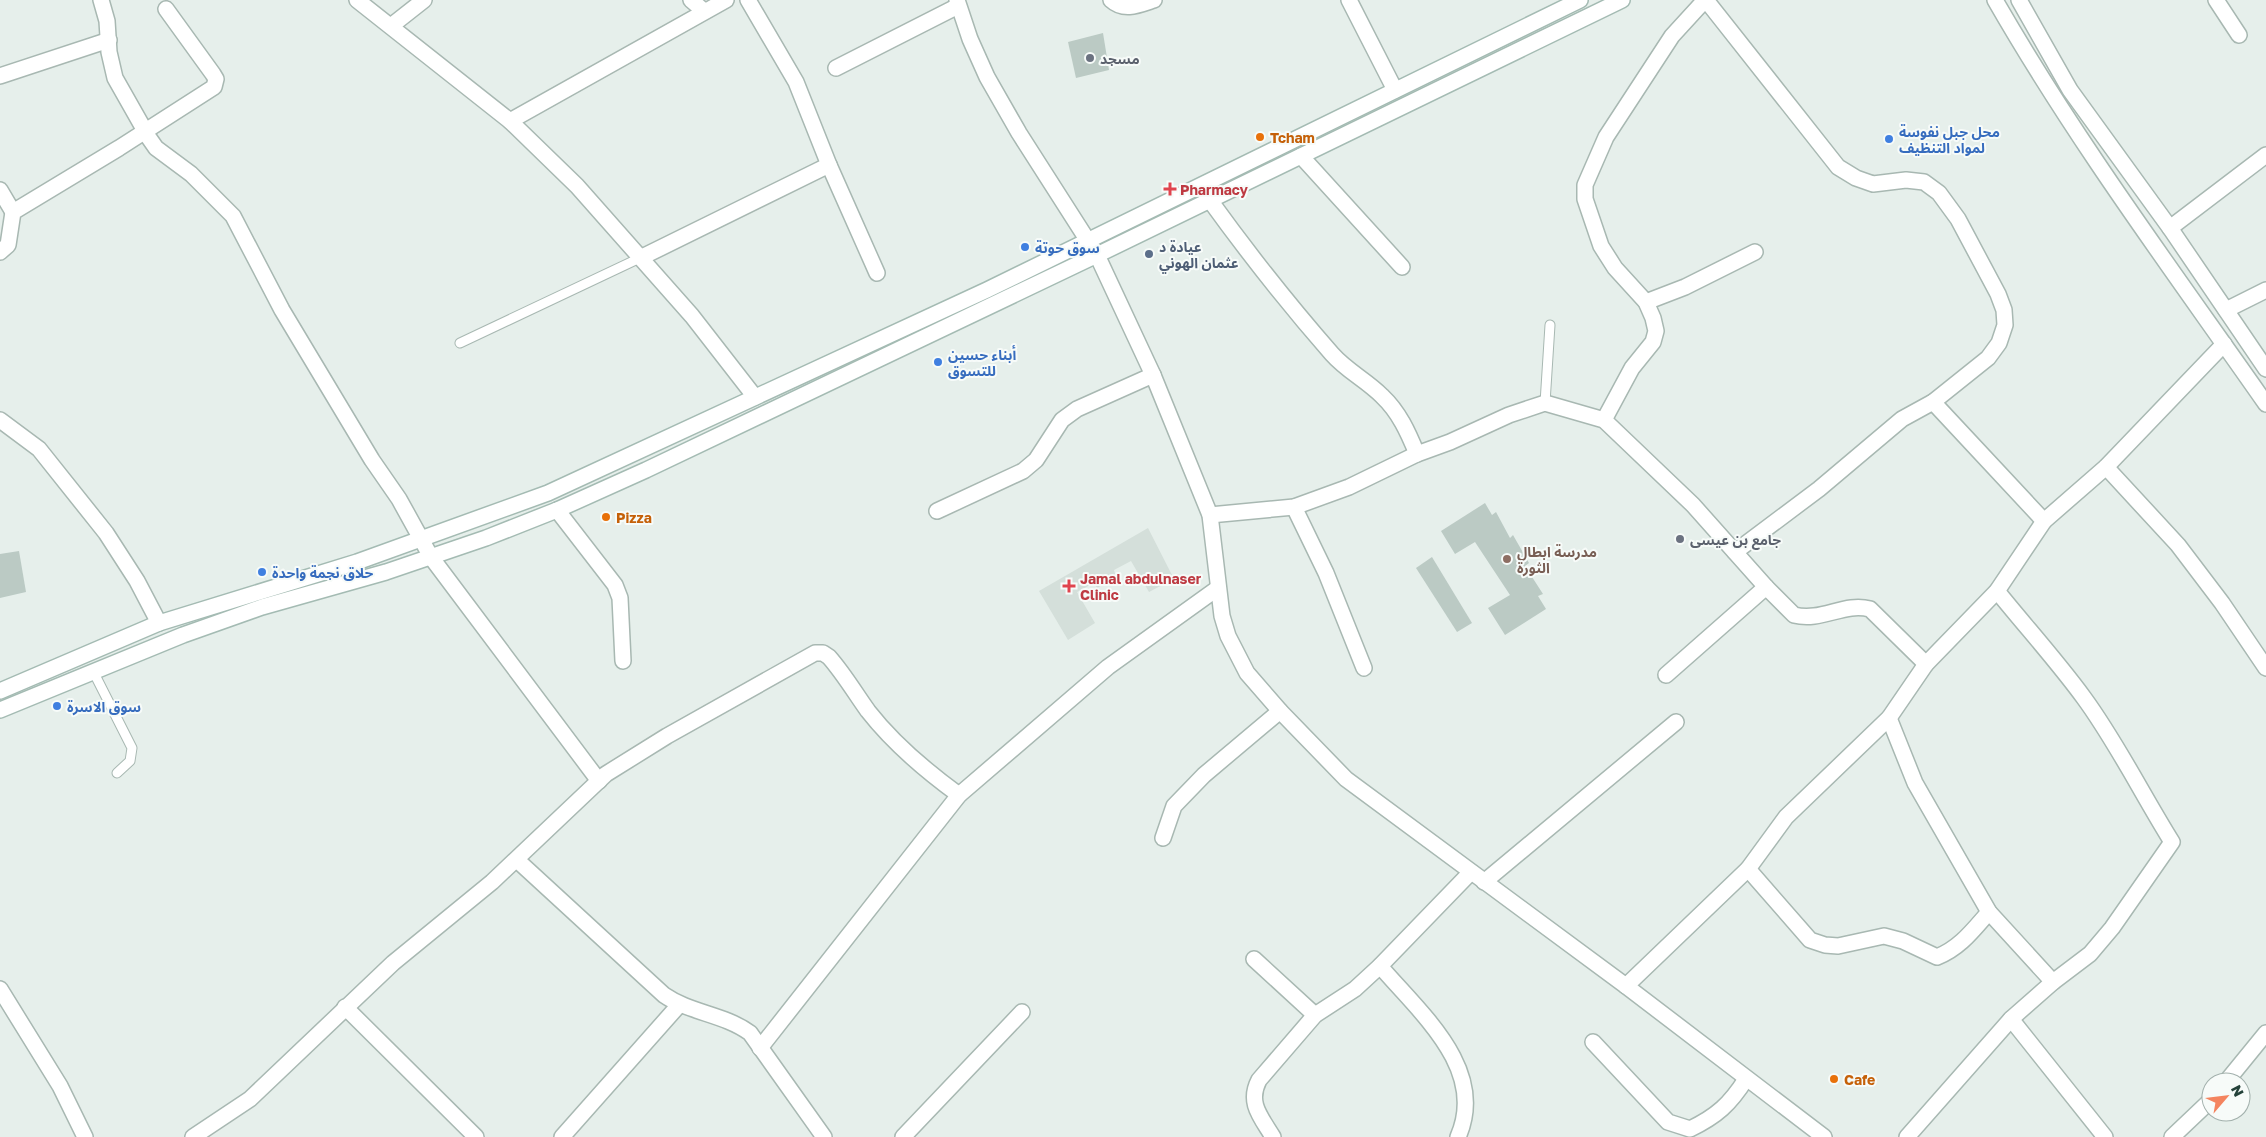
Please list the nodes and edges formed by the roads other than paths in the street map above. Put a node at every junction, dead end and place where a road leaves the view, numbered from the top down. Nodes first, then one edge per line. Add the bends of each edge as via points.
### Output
1 (101, 0) edge
2 (356, 0) edge
3 (424, 0) edge
4 (691, 0) edge
5 (726, 0) edge
6 (748, 0) edge
7 (1111, 0) edge
8 (1154, 0) edge
9 (1349, 0) edge
10 (1580, 0) edge
11 (1622, 0) edge
12 (1706, 0) edge
13 (1995, 0) edge
14 (2019, 0) edge
15 (2216, 0) edge
16 (958, 3) edge
17 (166, 9) dead end
18 (704, 11) junction
19 (391, 26) junction
20 (2239, 35) dead end
21 (109, 40) junction
22 (836, 68) dead end
23 (0, 76) edge
24 (1395, 90) junction
25 (510, 121) junction
26 (145, 132) junction
27 (2266, 155) edge
28 (1301, 156) junction
29 (829, 165) junction
30 (0, 190) edge
31 (1209, 200) junction
32 (13, 212) junction
33 (2170, 228) junction
34 (1088, 239) junction
35 (0, 252) edge
36 (1755, 252) dead end
37 (1097, 255) junction
38 (642, 257) junction
39 (1402, 267) dead end
40 (877, 274) dead end
41 (2266, 290) edge
42 (1646, 302) junction
43 (2226, 310) junction
44 (1550, 325) dead end
45 (460, 343) dead end
46 (2224, 344) junction
47 (2266, 369) edge
48 (1153, 375) junction
49 (755, 397) junction
50 (1933, 402) junction
51 (1545, 403) junction
52 (2266, 404) edge
53 (0, 420) edge
54 (1604, 420) junction
55 (1417, 454) junction
56 (2106, 467) junction
57 (1294, 507) junction
58 (557, 510) junction
59 (937, 511) dead end
60 (1210, 515) junction
61 (2044, 521) junction
62 (423, 539) junction
63 (1735, 552) junction
64 (431, 557) junction
65 (1218, 588) junction
66 (1766, 588) junction
67 (1997, 591) junction
68 (159, 623) junction
69 (623, 661) dead end
70 (1926, 664) junction
71 (1364, 668) dead end
72 (2266, 668) edge
73 (93, 671) junction
74 (1666, 675) dead end
75 (0, 692) edge
76 (0, 710) edge
77 (1280, 711) junction
78 (1889, 718) junction
79 (1676, 722) dead end
80 (116, 774) dead end
81 (599, 781) junction
82 (959, 795) junction
83 (1163, 838) dead end
84 (517, 860) junction
85 (1748, 869) junction
86 (1471, 872) junction
87 (1484, 882) junction
88 (1989, 912) junction
89 (1254, 958) dead end
90 (1380, 966) junction
91 (2053, 982) junction
92 (1626, 986) junction
93 (0, 989) edge
94 (679, 1005) junction
95 (346, 1007) junction
96 (1022, 1012) dead end
97 (1315, 1015) junction
98 (2012, 1018) junction
99 (2266, 1033) edge
100 (1593, 1042) dead end
101 (760, 1048) junction
102 (2234, 1072) edge
103 (1746, 1079) junction
104 (2201, 1109) edge
105 (85, 1137) edge
106 (192, 1137) edge
107 (476, 1137) edge
108 (562, 1137) edge
109 (824, 1137) edge
110 (903, 1137) edge
111 (1273, 1137) edge
112 (1458, 1137) edge
113 (1824, 1137) edge
114 (1907, 1137) edge
115 (2105, 1137) edge
116 (2172, 1137) edge

1 - 21 street
2 - 19 street
3 - 19 street
4 - 18 street
5 - 18 street
6 - 29 street via 796,82
7 - 8 street via 1122,7 1130,7
9 - 24 street
10 - 24 street
11 - 28 street
12 - 42 street via 1672,36 1606,137 1585,185 1584,199 1601,246 1615,268
12 - 50 street via 1838,167 1873,184 1906,180 1924,182 1939,193 1958,219 1998,294 2005,325 1999,343 1988,358
13 - 46 street via 2031,64 2093,158
14 - 33 street via 2070,90
15 - 20 street
16 - 22 street
16 - 34 street via 987,77 1018,133
17 - 26 street via 213,74 216,83
18 - 25 street
19 - 25 street
21 - 23 street
21 - 26 street via 115,78
24 - 34 street
25 - 38 street via 577,186
26 - 32 street
26 - 62 street via 156,148 191,174 233,216 282,310
27 - 33 street
28 - 31 street
28 - 39 street
29 - 38 street
29 - 40 street
30 - 32 street
31 - 37 street
31 - 55 street via 1249,255 1334,357 1394,408
32 - 35 street via 8,246
33 - 43 street
34 - 37 street
34 - 49 street via 987,290
36 - 42 street via 1685,287
37 - 48 street
37 - 58 street
38 - 45 lane
38 - 49 street
41 - 43 street
42 - 54 street via 1656,332 1653,342 1632,368
43 - 47 street
44 - 51 lane
46 - 52 street
46 - 56 street
48 - 59 street via 1077,409 1062,420 1036,460 1023,471
48 - 60 street
49 - 62 street via 548,493
50 - 61 street
50 - 63 street via 1902,419 1819,489
51 - 54 street
51 - 55 street
53 - 68 street via 39,449 111,540
54 - 63 street via 1693,504
55 - 57 street via 1349,487
56 - 61 street
56 - 72 street via 2178,545
57 - 60 street
57 - 71 street via 1326,573
58 - 64 street
58 - 69 street via 615,585 620,598
60 - 65 street
61 - 67 street
62 - 64 street
62 - 68 street
63 - 66 street
64 - 73 street via 183,634
64 - 81 street
65 - 77 street via 1224,623 1236,655
65 - 82 street via 1108,667
66 - 70 street via 1794,616 1805,618 1860,606 1870,609
66 - 74 street
67 - 70 street
67 - 91 street via 2084,698 2172,842 2090,954
68 - 75 street
70 - 78 street
73 - 76 street
73 - 80 lane via 132,748 130,761
77 - 83 street via 1204,775 1174,806
77 - 86 street via 1346,779
78 - 85 street via 1786,817
78 - 88 street via 1915,783
79 - 87 street
81 - 82 street via 667,736 815,654 823,653 897,742 933,777
81 - 84 street
82 - 101 street
84 - 94 street via 590,929
84 - 95 street via 393,963
85 - 88 street via 1810,940 1825,945 1838,946 1884,936 1937,957 1962,943
85 - 92 street
86 - 87 street
86 - 90 street
87 - 92 street
88 - 91 street
89 - 97 street
90 - 97 street via 1355,989
90 - 112 street via 1432,1027 1449,1050 1463,1078 1466,1109
91 - 98 street
92 - 103 street
93 - 105 street via 60,1086
94 - 101 street via 738,1024 750,1033
94 - 108 street
95 - 106 street via 250,1099
95 - 107 street
96 - 110 street
97 - 111 street via 1253,1090 1254,1102
98 - 114 street
98 - 115 street
99 - 102 street
100 - 103 street via 1668,1122 1690,1129 1711,1119 1731,1102
101 - 109 street
103 - 113 street
104 - 116 street

